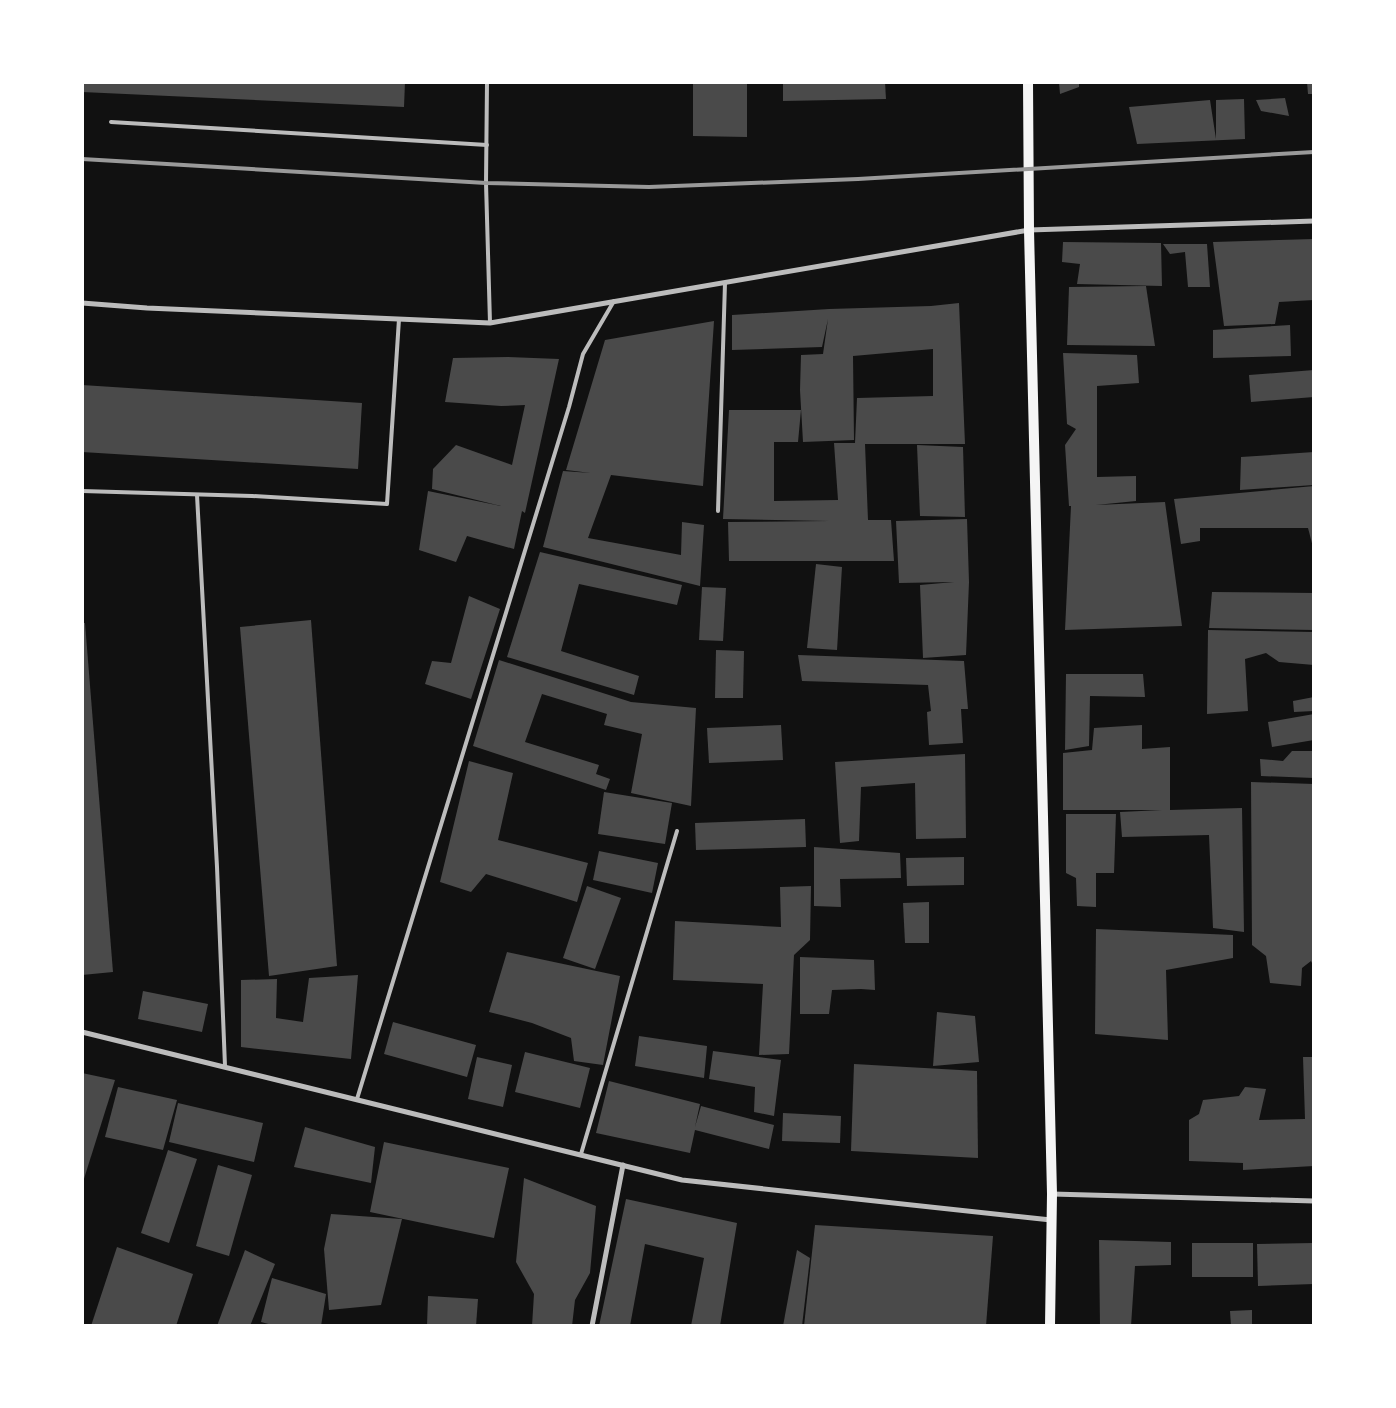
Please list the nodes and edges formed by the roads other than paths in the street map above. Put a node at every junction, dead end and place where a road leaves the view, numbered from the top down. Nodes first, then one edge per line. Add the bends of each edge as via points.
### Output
1 (487, 82) edge
2 (1028, 82) edge
3 (111, 122) dead end
4 (486, 145) junction
5 (1314, 221) edge
6 (1028, 230) junction
7 (725, 282) junction
8 (614, 301) junction
9 (82, 303) edge
10 (399, 319) junction
11 (490, 322) junction
12 (82, 491) edge
13 (198, 495) junction
14 (718, 511) dead end
15 (677, 831) dead end
16 (82, 1032) edge
17 (225, 1066) junction
18 (357, 1099) junction
19 (582, 1154) junction
20 (623, 1165) junction
21 (1052, 1194) junction
22 (1314, 1201) edge
23 (1050, 1220) junction
24 (592, 1326) edge
25 (1050, 1326) edge

1 - 4 lane
2 - 6 main road
3 - 4 lane
4 - 11 lane
5 - 6 street
6 - 7 street
6 - 21 main road
7 - 8 street
7 - 14 lane
8 - 11 street
8 - 18 lane via 583,354
9 - 10 street
10 - 11 street
10 - 13 lane via 387,504
12 - 13 lane
13 - 17 lane
15 - 19 lane
16 - 17 street
17 - 18 street
18 - 19 street
19 - 20 street
20 - 23 street via 682,1180
20 - 24 street
21 - 22 street
21 - 23 main road
23 - 25 main road

